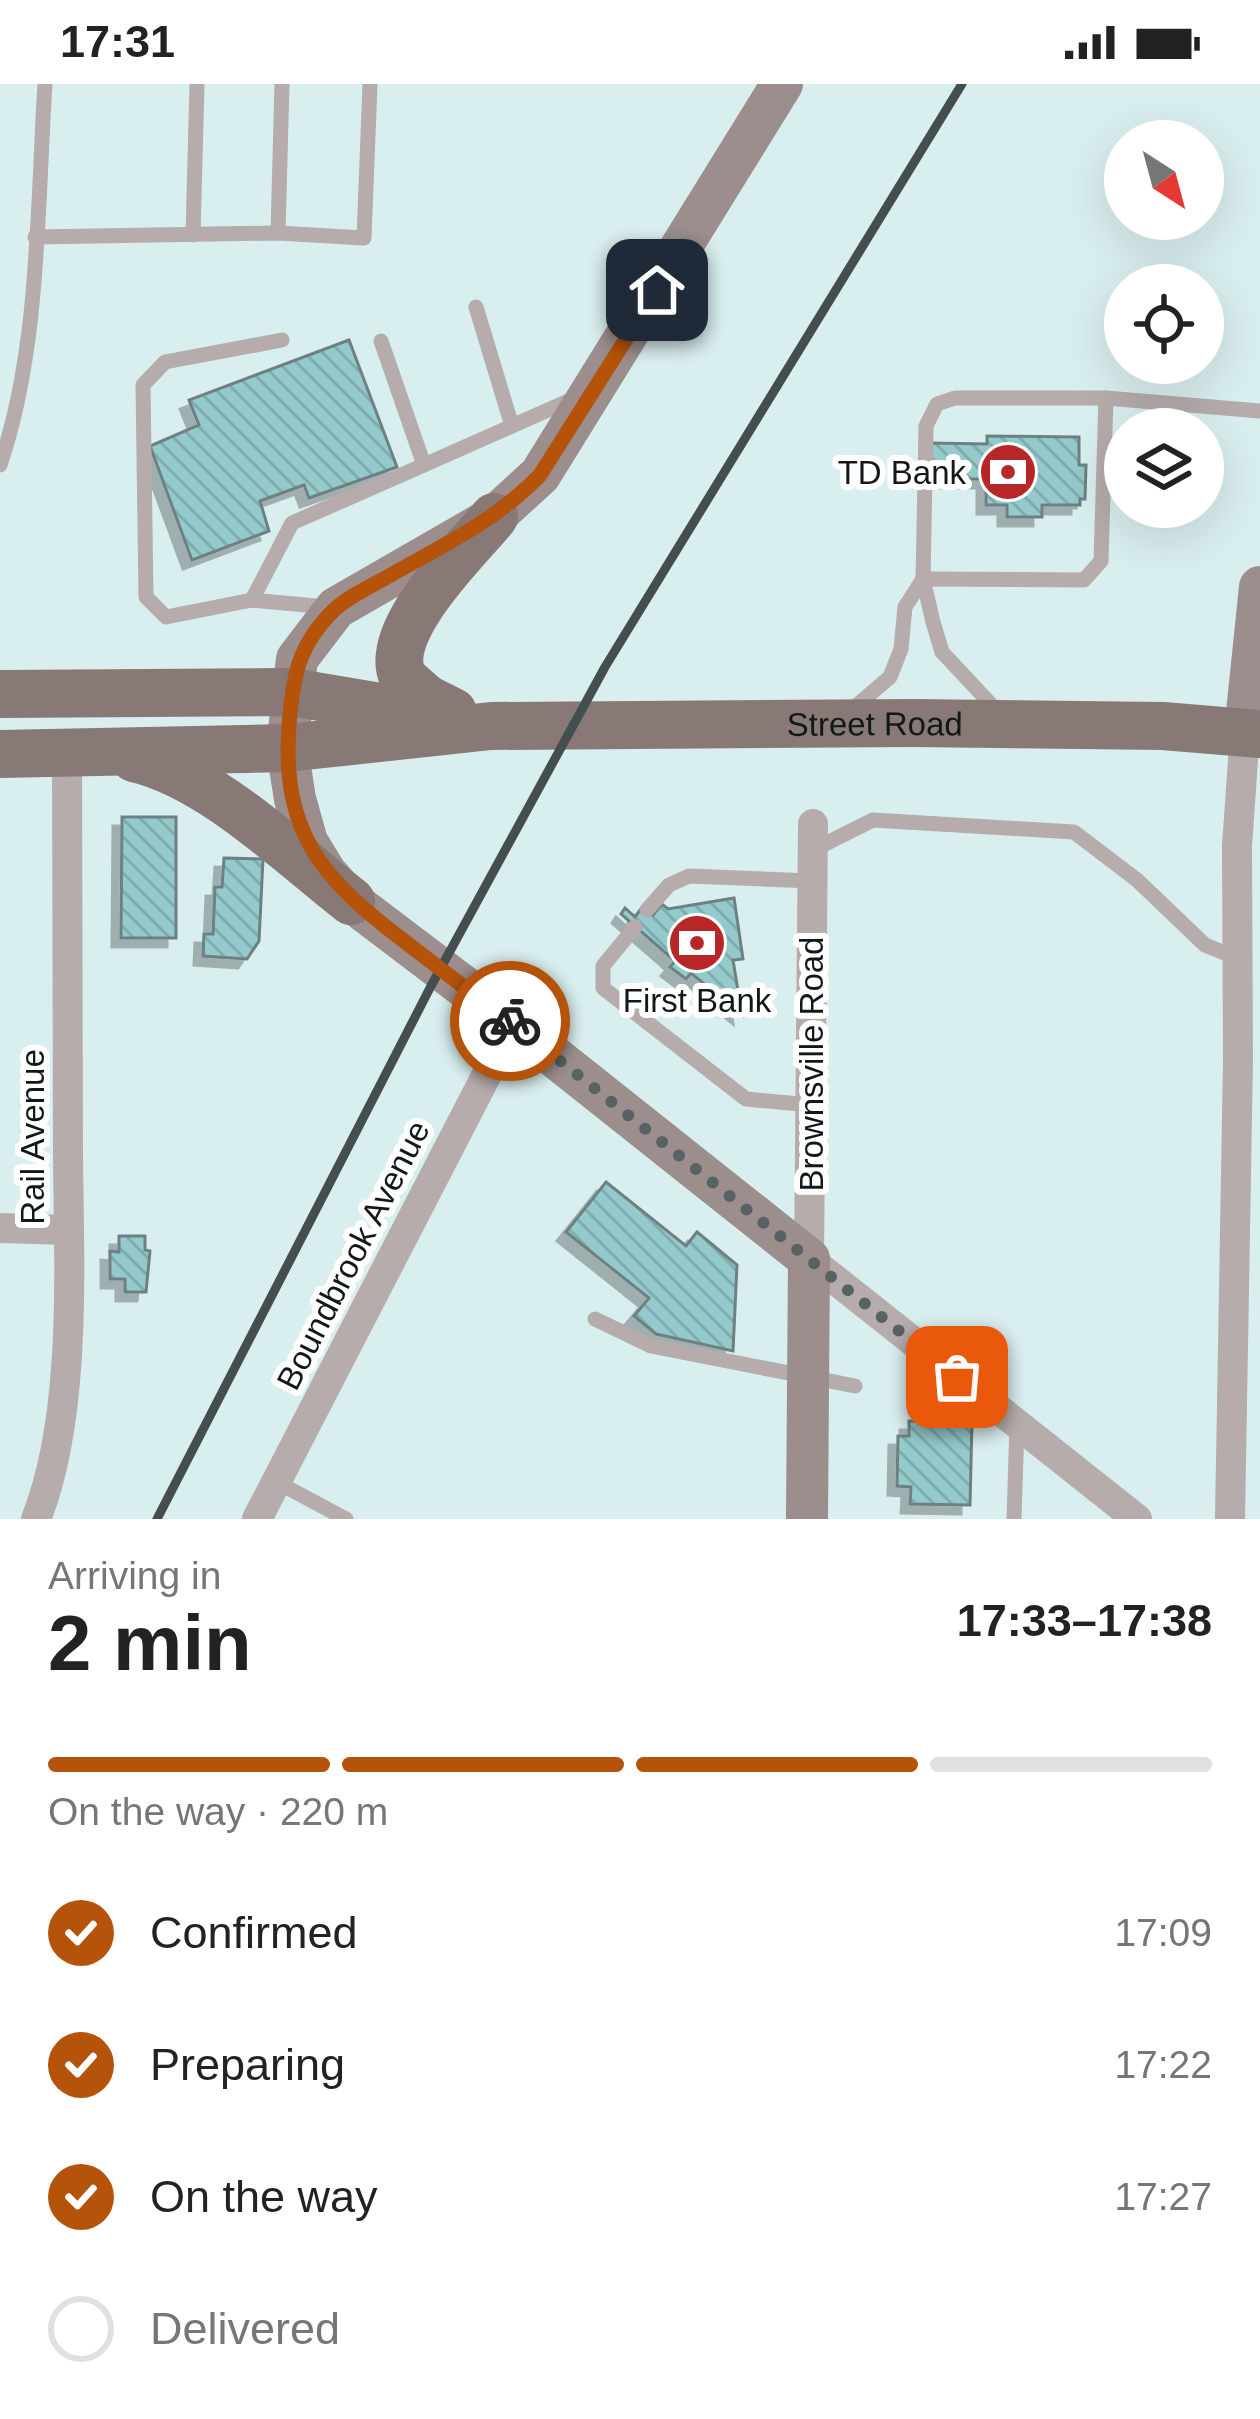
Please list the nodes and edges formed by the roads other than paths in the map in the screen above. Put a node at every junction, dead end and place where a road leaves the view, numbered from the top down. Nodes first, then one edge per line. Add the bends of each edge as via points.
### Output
1 (45, 84) edge
2 (197, 84) edge
3 (282, 84) edge
4 (370, 84) edge
5 (782, 84) edge
6 (278, 233) junction
7 (193, 235) junction
8 (35, 237) junction
9 (476, 308) dead end
10 (282, 340) dead end
11 (381, 341) dead end
12 (594, 389) junction
13 (1106, 398) junction
14 (1260, 411) edge
15 (512, 425) junction
16 (424, 464) junction
17 (0, 465) edge
18 (494, 517) junction
19 (923, 579) junction
20 (1260, 587) edge
21 (252, 600) junction
22 (336, 608) junction
23 (291, 692) junction
24 (0, 694) edge
25 (836, 723) junction
26 (1011, 724) junction
27 (491, 726) junction
28 (1252, 733) edge
29 (287, 748) junction
30 (87, 752) junction
31 (0, 754) edge
32 (813, 852) junction
33 (647, 910) dead end
34 (365, 912) junction
35 (635, 927) dead end
36 (1238, 959) junction
37 (498, 1013) junction
38 (811, 1105) junction
39 (0, 1228) edge
40 (68, 1229) junction
41 (809, 1259) junction
42 (595, 1319) dead end
43 (808, 1377) junction
44 (855, 1386) dead end
45 (1017, 1422) junction
46 (277, 1482) junction
47 (36, 1519) edge
48 (257, 1519) edge
49 (346, 1519) edge
50 (807, 1519) edge
51 (1014, 1519) edge
52 (1137, 1519) edge
53 (1230, 1519) edge

1 - 8 lane
2 - 7 lane
3 - 6 lane
4 - 6 lane via 364,238
5 - 12 street
6 - 7 lane
7 - 8 lane
8 - 17 lane via 13,428
9 - 15 lane
10 - 21 lane via 165,362 143,385 146,598 166,617
11 - 16 lane
12 - 15 lane
12 - 18 street via 540,475
13 - 14 lane
13 - 19 lane via 937,404 926,426
13 - 19 lane via 1100,561 1084,580
15 - 16 lane
16 - 21 lane via 292,523
18 - 22 street
18 - 27 main road via 418,610 398,658 403,678 427,699
19 - 25 lane via 905,607 890,677
19 - 26 lane via 942,652
20 - 28 street
21 - 22 lane
22 - 23 street via 297,658
23 - 24 main road, Street Road
23 - 27 main road, Street Road
23 - 29 street
25 - 26 main road, Street Road
25 - 27 main road, Street Road
26 - 28 main road, Street Road
27 - 29 main road, Street Road
28 - 36 street via 1237,846
29 - 30 main road, Street Road
29 - 34 street via 307,842
30 - 31 main road, Street Road
30 - 34 main road via 160,764 202,788
30 - 40 street, Rail Avenue
32 - 33 lane via 688,876
32 - 36 lane via 873,820 1074,832 1205,945
32 - 38 street, Brownsville Road
34 - 37 street
35 - 38 lane via 603,966 603,988 746,1099
36 - 53 street
37 - 41 street
37 - 46 street, Boundbrook Avenue
38 - 41 street, Brownsville Road
39 - 40 street
40 - 47 street, Rail Avenue via 63,1392
41 - 43 street, Brownsville Road
41 - 45 street
42 - 43 lane via 651,1346
43 - 44 lane
43 - 50 street, Brownsville Road
45 - 51 lane
45 - 52 street
46 - 48 street, Boundbrook Avenue
46 - 49 lane

